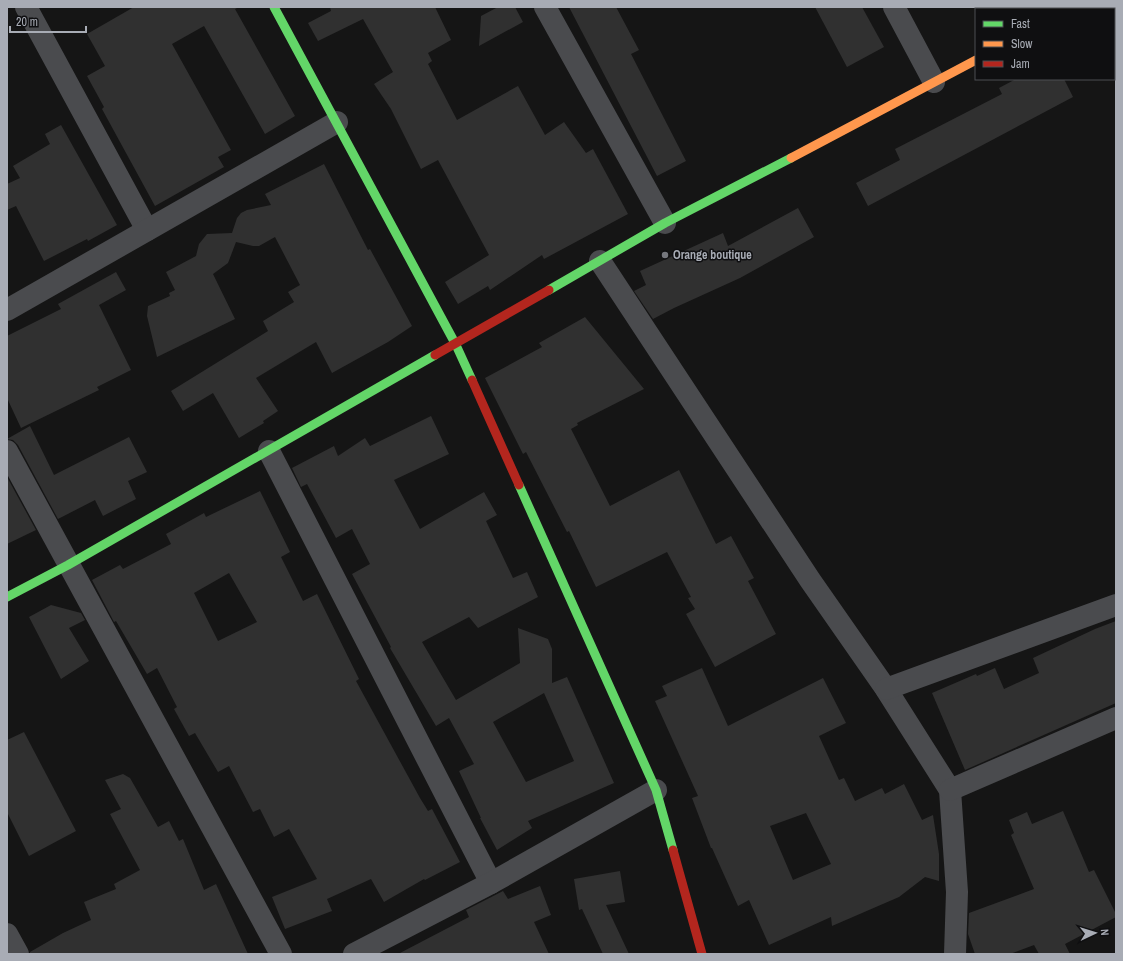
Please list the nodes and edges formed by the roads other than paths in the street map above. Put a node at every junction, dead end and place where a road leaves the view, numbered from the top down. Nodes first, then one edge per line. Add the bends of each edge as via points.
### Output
1 (26, 7) edge
2 (274, 7) edge
3 (545, 7) edge
4 (894, 7) edge
5 (975, 61) edge
6 (934, 82) junction
7 (337, 122) junction
8 (665, 223) junction
9 (147, 230) junction
10 (600, 261) junction
11 (7, 310) edge
12 (456, 345) junction
13 (7, 451) edge
14 (269, 451) junction
15 (68, 565) junction
16 (7, 597) edge
17 (1116, 605) edge
18 (886, 689) junction
19 (1116, 718) edge
20 (656, 790) junction
21 (950, 790) junction
22 (491, 883) junction
23 (7, 934) edge
24 (18, 954) edge
25 (280, 954) edge
26 (354, 954) edge
27 (702, 954) edge
28 (955, 954) edge

1 - 9 street
2 - 7 main road
3 - 8 street
4 - 6 street
5 - 6 main road
6 - 8 main road
7 - 9 street
7 - 12 main road
8 - 10 main road
9 - 11 street
10 - 12 main road
10 - 18 street via 810,580
12 - 14 main road
12 - 20 main road
13 - 15 street
14 - 15 main road
14 - 22 street
15 - 16 main road
15 - 25 street
17 - 18 street
18 - 21 street
19 - 21 street
20 - 22 street
20 - 27 main road
21 - 28 street via 956,892
22 - 26 street
23 - 24 street

